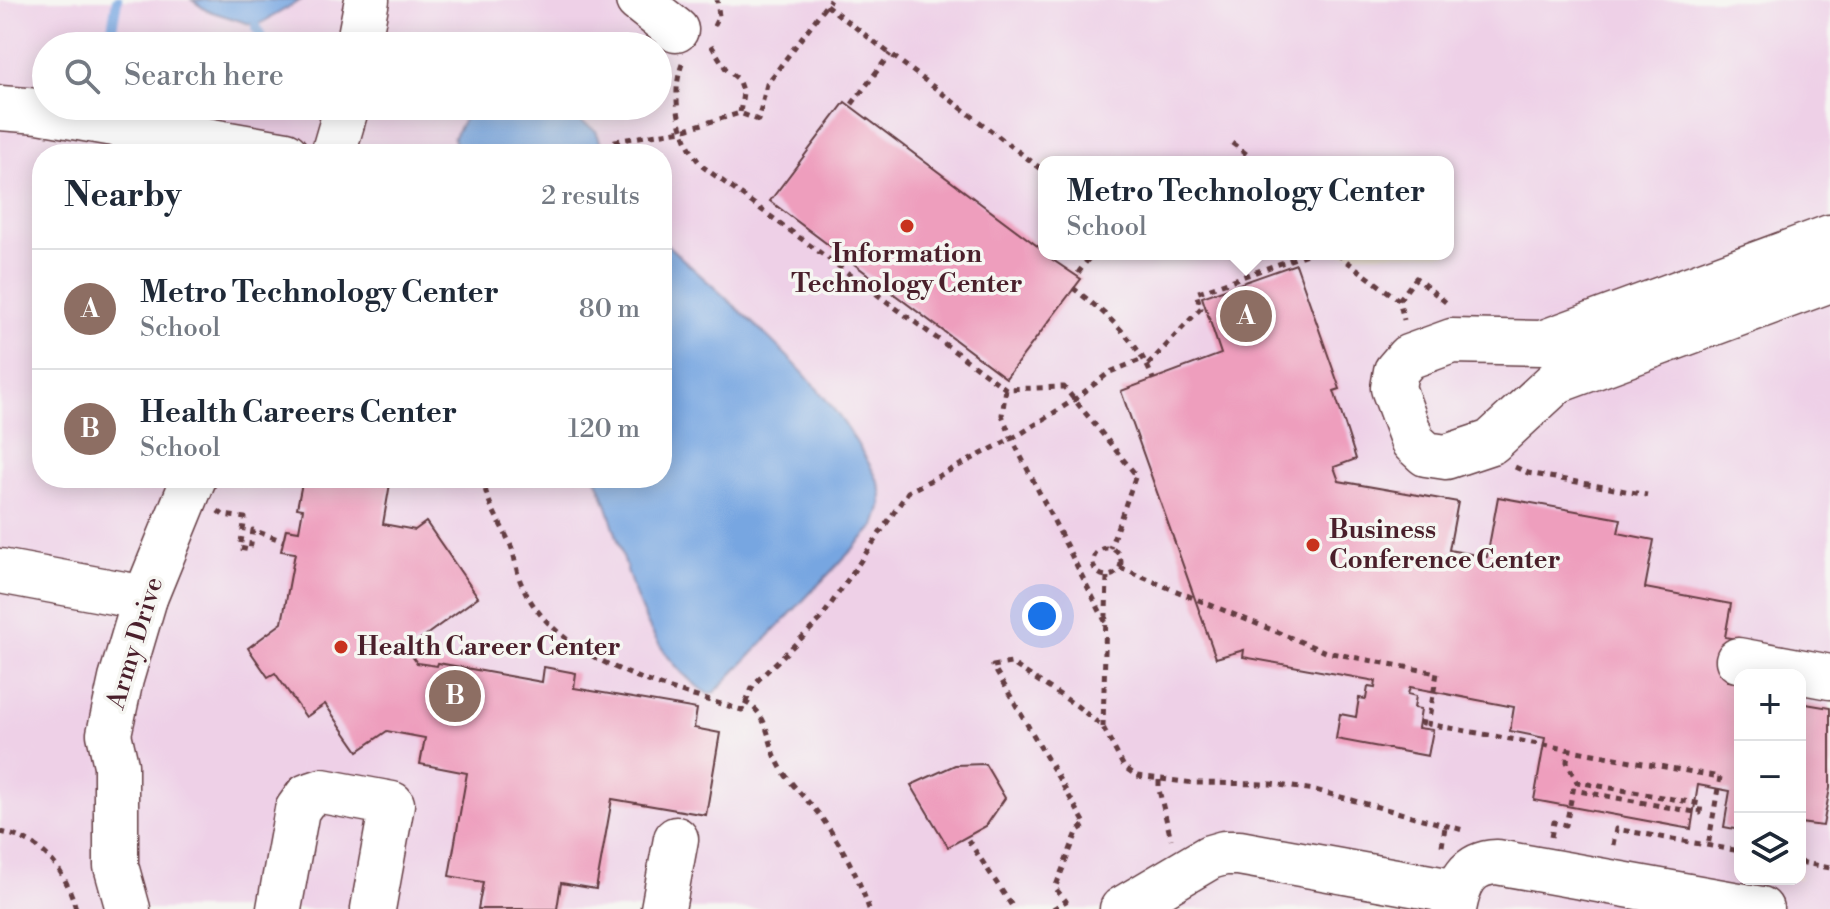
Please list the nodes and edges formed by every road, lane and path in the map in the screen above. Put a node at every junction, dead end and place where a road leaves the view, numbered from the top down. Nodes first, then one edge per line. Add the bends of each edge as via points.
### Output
1 (367, 0) edge
2 (638, 0) edge
3 (717, 0) edge
4 (828, 3) edge
5 (361, 32) edge
6 (694, 41) junction
7 (890, 54) junction
8 (852, 104) dead end
9 (0, 108) edge
10 (32, 110) edge
11 (740, 113) junction
12 (91, 120) edge
13 (343, 120) edge
14 (682, 130) junction
15 (1232, 143) dead end
16 (229, 144) edge
17 (336, 144) edge
18 (610, 144) edge
19 (1249, 156) edge
20 (1038, 166) edge
21 (1830, 237) edge
22 (1088, 260) edge
23 (1290, 260) edge
24 (1345, 260) edge
25 (1078, 273) dead end
26 (1830, 280) edge
27 (1073, 288) dead end
28 (1405, 325) dead end
29 (1143, 359) junction
30 (1148, 365) junction
31 (1153, 379) dead end
32 (1006, 389) junction
33 (1074, 400) junction
34 (1012, 439) junction
35 (1510, 465) dead end
36 (189, 488) edge
37 (196, 488) edge
38 (484, 488) edge
39 (1647, 495) dead end
40 (283, 541) dead end
41 (1110, 548) junction
42 (1120, 568) junction
43 (0, 571) edge
44 (1107, 576) junction
45 (145, 598) junction
46 (1106, 623) junction
47 (1738, 660) dead end
48 (1830, 677) edge
49 (744, 702) junction
50 (1419, 722) dead end
51 (1428, 724) junction
52 (1103, 727) junction
53 (1568, 750) junction
54 (1159, 780) junction
55 (0, 832) edge
56 (1475, 832) dead end
57 (676, 839) dead end
58 (968, 840) dead end
59 (1549, 846) dead end
60 (1708, 846) junction
61 (1734, 850) edge
62 (1611, 856) dead end
63 (1806, 863) edge
64 (1830, 868) edge
65 (1179, 875) junction
66 (1456, 901) edge
67 (76, 909) edge
68 (128, 909) edge
69 (279, 909) edge
70 (373, 909) edge
71 (663, 909) edge
72 (869, 909) edge
73 (1014, 909) edge
74 (1053, 909) edge
75 (1122, 909) edge
76 (1761, 909) edge

1 - 5 street
2 - 6 street
3 - 6 path via 719,16
4 - 7 path
4 - 11 path via 767,84 758,120
6 - 11 path via 738,79 743,93
6 - 14 path via 677,78
7 - 8 path
7 - 20 path
9 - 10 street
11 - 14 path
12 - 16 street
13 - 17 street
14 - 18 path
14 - 32 path via 702,166
15 - 19 path
21 - 26 street via 1542,343 1452,341 1408,357 1396,371 1393,388 1413,442 1426,454 1446,457 1491,442 1557,381
22 - 25 path
23 - 30 path via 1196,293 1201,308
24 - 28 path via 1399,300
27 - 29 path via 1108,315
29 - 30 path
29 - 33 path via 1110,372
30 - 31 path
32 - 33 path via 1064,387
32 - 34 path via 1002,415
33 - 34 path
33 - 41 path via 1136,475
34 - 46 path
34 - 49 path via 908,492 820,620 754,684
35 - 39 path
36 - 45 street, Army Drive
37 - 40 path via 223,515 245,518 240,548 250,550 253,530
38 - 49 path via 512,548 522,587 546,620 586,652 644,682 742,710
41 - 42 path via 1120,555
41 - 44 path via 1101,549 1093,560 1095,570
42 - 44 path
42 - 51 path via 1326,652 1437,673
43 - 45 street
44 - 46 path
45 - 68 street, Army Drive via 109,734 116,765 116,866
46 - 52 path
47 - 48 street
49 - 72 path via 761,715 792,785 847,854
50 - 51 path
51 - 53 path
52 - 54 path via 1124,767
52 - 74 path via 1011,663 993,666 1086,825 1078,830 1055,888 1066,901
53 - 59 path via 1567,762 1577,782 1701,804 1700,813 1573,790 1566,825 1554,822
53 - 60 path via 1720,777
54 - 56 path via 1315,790
54 - 65 path
55 - 67 path via 37,847 61,870
57 - 71 street
58 - 73 path
60 - 61 path
60 - 62 path via 1616,829
63 - 64 path
65 - 66 street via 1210,857 1239,853
65 - 75 street
66 - 76 street via 1467,874 1497,862
69 - 70 street via 297,810 307,796 322,791 392,804

